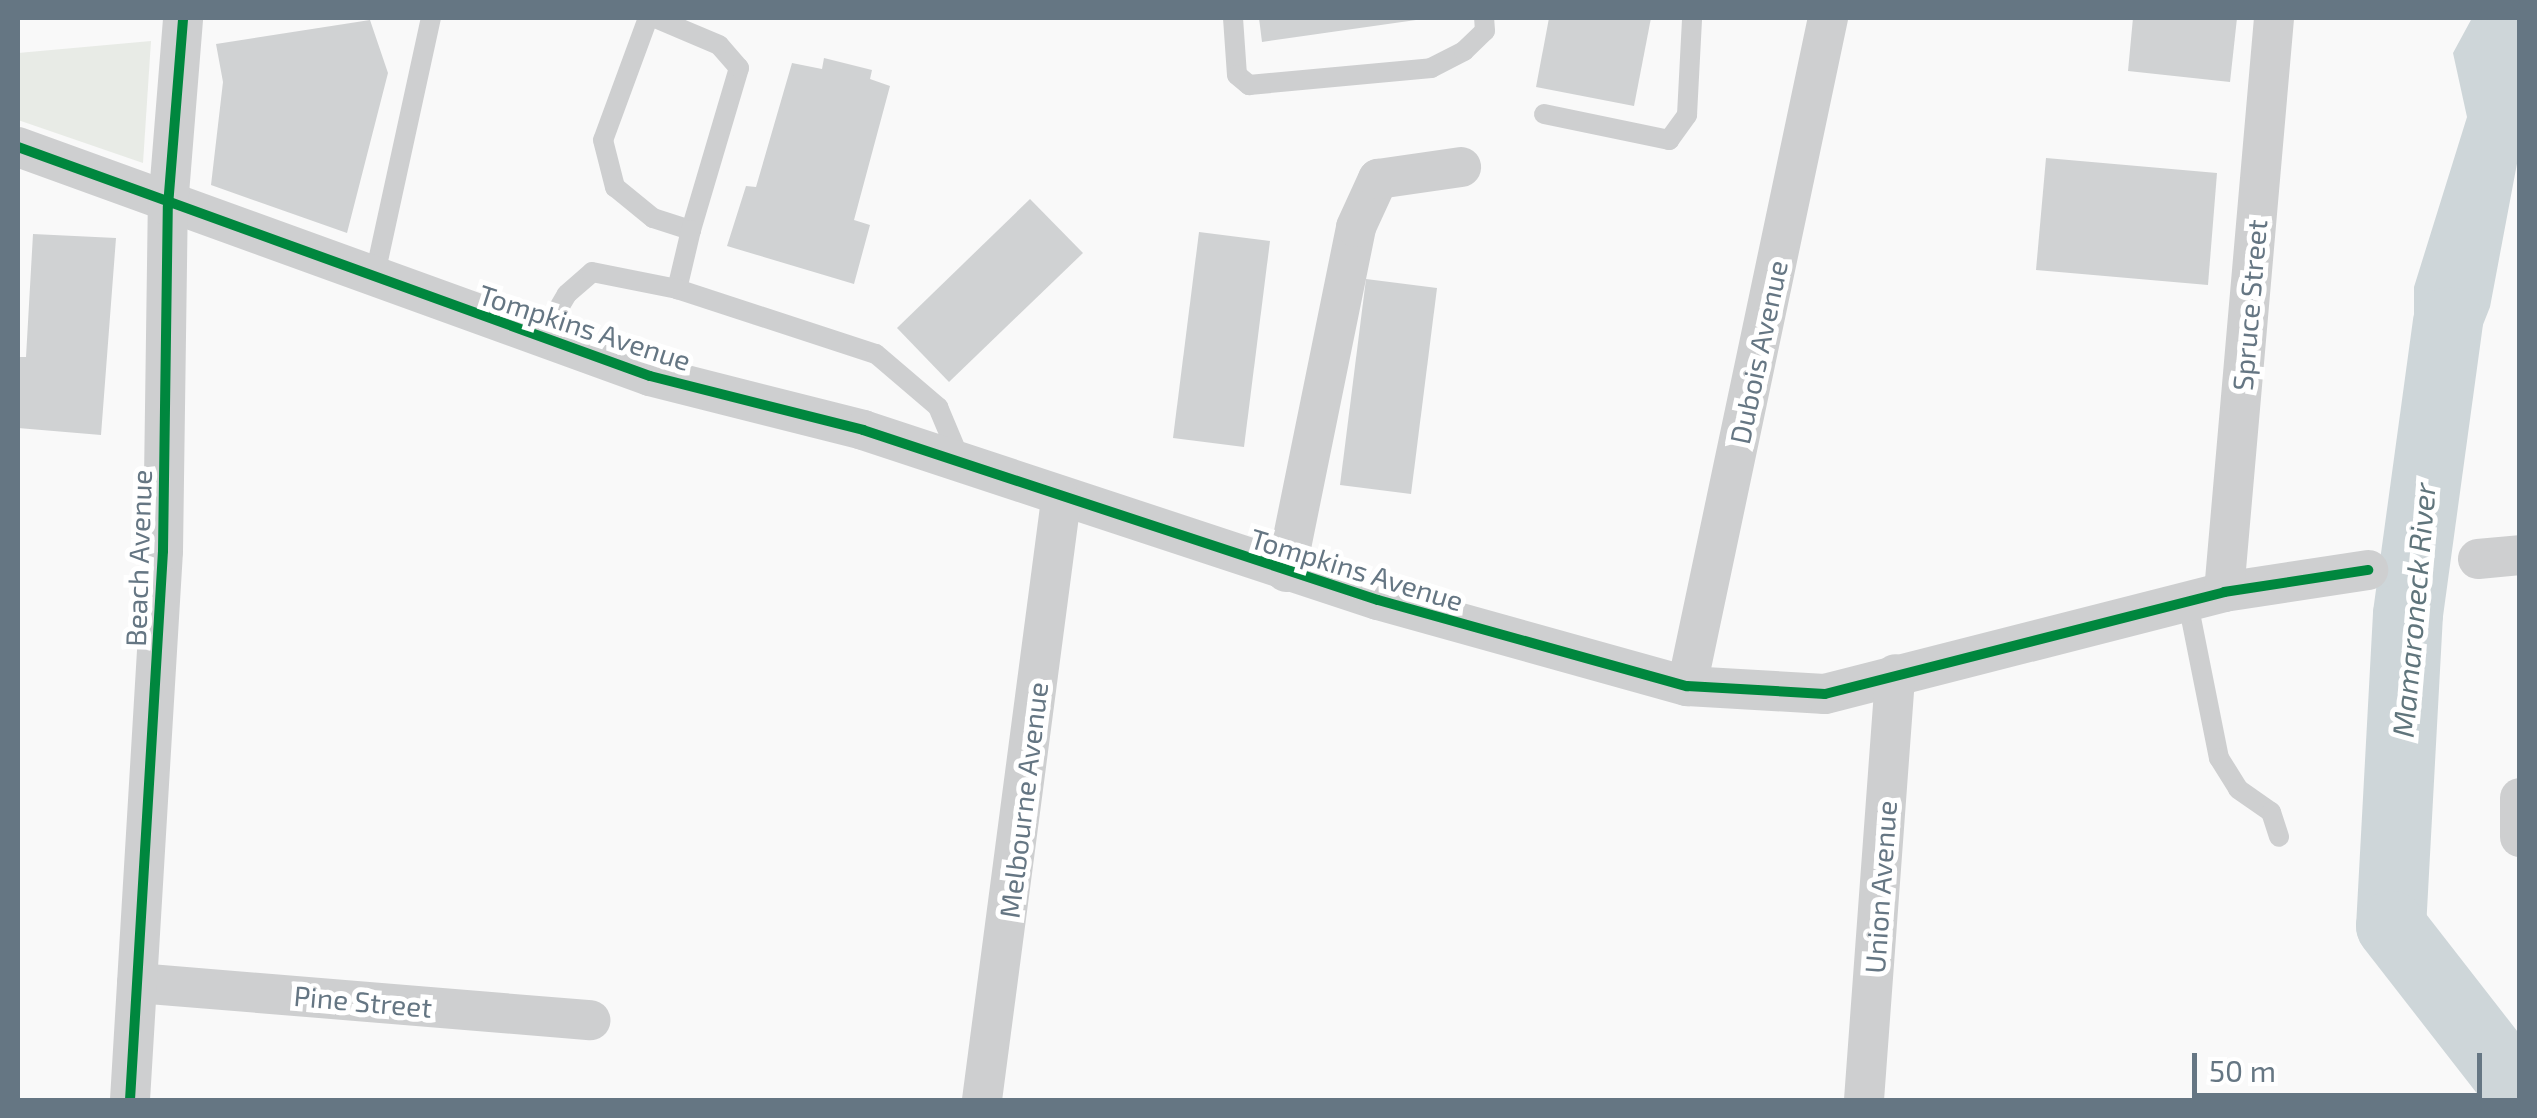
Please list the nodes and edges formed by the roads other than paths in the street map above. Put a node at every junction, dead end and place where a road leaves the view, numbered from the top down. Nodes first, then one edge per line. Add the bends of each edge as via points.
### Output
1 (183, 18) edge
2 (432, 18) edge
3 (652, 18) edge
4 (1233, 18) edge
5 (1692, 18) edge
6 (1828, 18) edge
7 (2274, 18) edge
8 (1484, 24) edge
9 (1544, 114) dead end
10 (18, 148) edge
11 (1461, 167) dead end
12 (168, 206) junction
13 (692, 230) junction
14 (374, 279) junction
15 (677, 289) junction
16 (541, 338) junction
17 (962, 465) junction
18 (1061, 500) junction
19 (2520, 555) edge
20 (2478, 559) dead end
21 (2368, 570) dead end
22 (1286, 572) junction
23 (2206, 597) junction
24 (1895, 674) junction
25 (1688, 686) junction
26 (2520, 798) edge
27 (2279, 836) dead end
28 (2520, 836) edge
29 (137, 983) junction
30 (590, 1020) dead end
31 (130, 1100) edge
32 (982, 1100) edge
33 (1864, 1100) edge

1 - 12 street, Beach Avenue
2 - 14 lane
3 - 13 lane via 603,140 615,187 653,218
3 - 13 lane via 719,45 740,68
4 - 8 lane via 1237,74 1249,85 1431,68 1464,52
5 - 9 lane via 1687,115 1669,140
6 - 25 street, Dubois Avenue
7 - 23 street, Spruce Street
10 - 12 street, Tompkins Avenue
11 - 22 street via 1378,178 1356,227
12 - 14 street, Tompkins Avenue
12 - 29 street, Beach Avenue via 163,551
13 - 15 lane
14 - 16 street, Tompkins Avenue
15 - 16 lane via 592,272 567,294
15 - 17 lane via 876,354 938,407
16 - 17 street, Tompkins Avenue via 650,376 864,430
17 - 18 street, Tompkins Avenue
18 - 22 street, Tompkins Avenue
18 - 32 street, Melbourne Avenue
19 - 20 street
21 - 23 street, Tompkins Avenue
22 - 25 street, Tompkins Avenue
23 - 24 street, Tompkins Avenue
23 - 27 lane via 2219,758 2238,789 2271,812
24 - 25 street, Tompkins Avenue via 1825,694
24 - 33 street, Union Avenue
26 - 28 street
29 - 30 street, Pine Street
29 - 31 street, Beach Avenue

